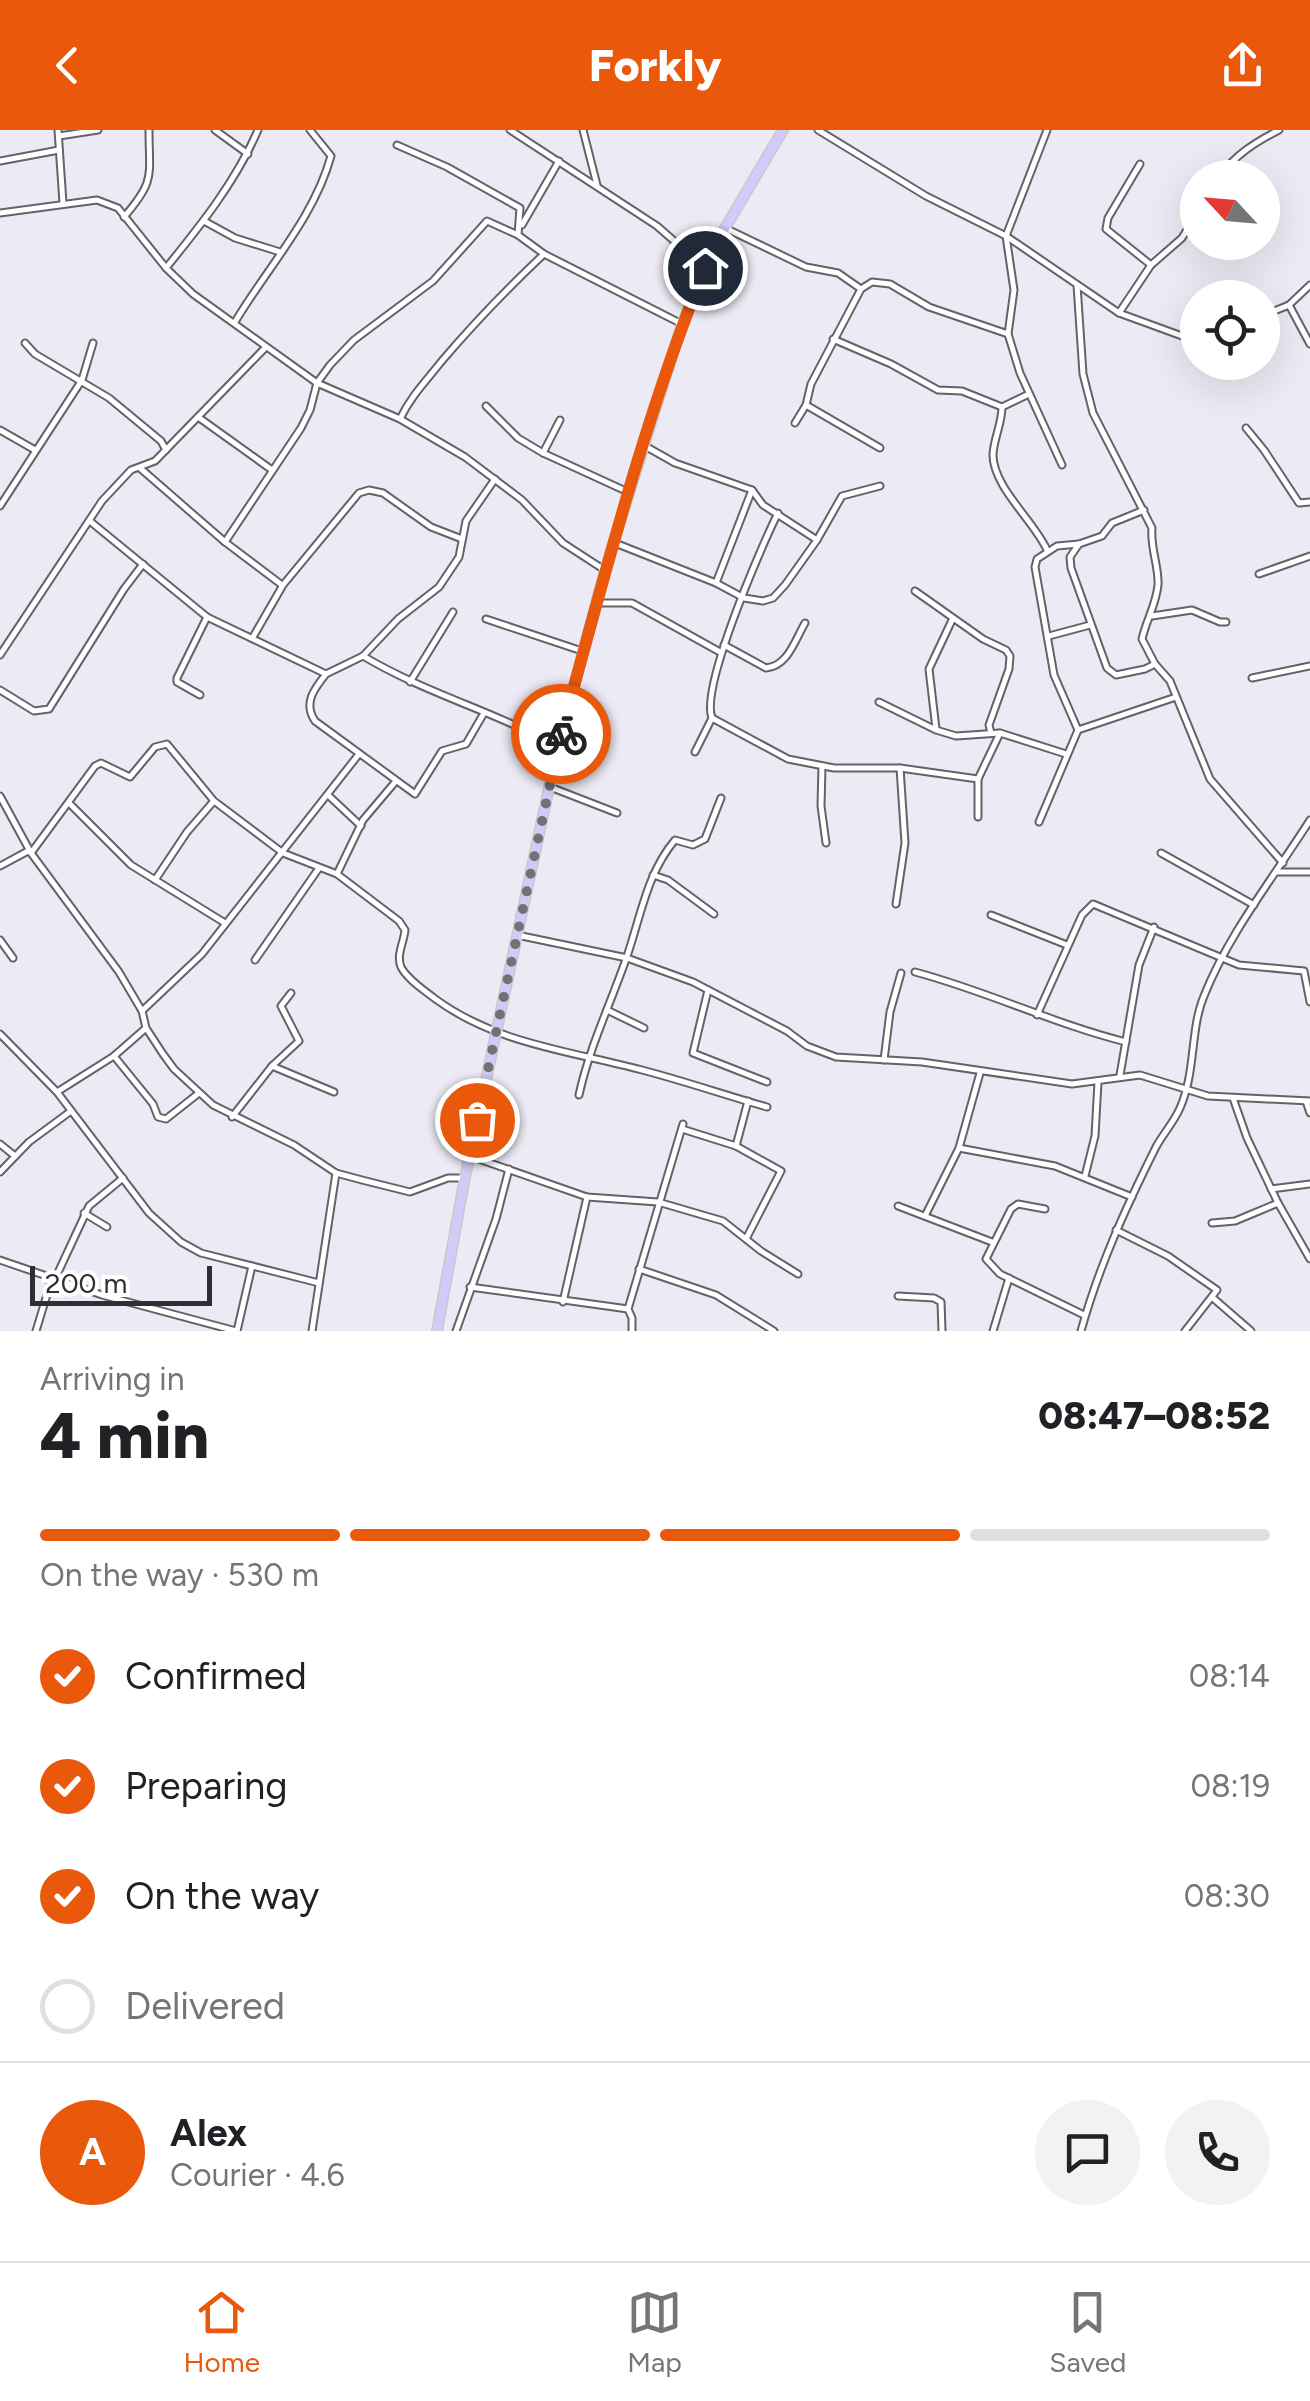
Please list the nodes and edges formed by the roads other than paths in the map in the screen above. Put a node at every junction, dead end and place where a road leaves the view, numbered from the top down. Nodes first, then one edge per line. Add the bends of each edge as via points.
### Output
1 (98, 130) edge
2 (148, 130) edge
3 (215, 130) edge
4 (258, 130) edge
5 (310, 130) edge
6 (510, 130) edge
7 (583, 130) edge
8 (818, 130) edge
9 (1047, 130) edge
10 (1279, 130) edge
11 (779, 132) edge
12 (58, 133) edge
13 (396, 146) dead end
14 (59, 150) junction
15 (248, 154) junction
16 (0, 160) edge
17 (1232, 160) edge
18 (559, 161) junction
19 (1140, 164) dead end
20 (598, 188) junction
21 (63, 203) junction
22 (0, 214) edge
23 (124, 217) junction
24 (204, 220) junction
25 (725, 228) junction
26 (519, 231) junction
27 (1006, 236) junction
28 (1180, 240) edge
29 (280, 252) junction
30 (544, 254) junction
31 (1151, 265) junction
32 (166, 268) junction
33 (705, 268) junction
34 (1077, 285) junction
35 (1310, 285) edge
36 (860, 290) junction
37 (1289, 305) junction
38 (1280, 309) edge
39 (1119, 312) junction
40 (234, 323) junction
41 (682, 324) junction
42 (1008, 334) junction
43 (1180, 335) edge
44 (833, 339) junction
45 (25, 343) dead end
46 (94, 343) dead end
47 (1310, 344) edge
48 (266, 347) junction
49 (82, 380) junction
50 (318, 383) junction
51 (1029, 394) junction
52 (806, 405) junction
53 (486, 406) dead end
54 (1002, 407) junction
55 (198, 417) junction
56 (400, 418) junction
57 (560, 420) dead end
58 (795, 423) dead end
59 (1246, 428) dead end
60 (0, 430) edge
61 (161, 441) junction
62 (172, 443) junction
63 (645, 446) junction
64 (880, 448) dead end
65 (35, 450) junction
66 (166, 450) junction
67 (543, 453) junction
68 (138, 466) junction
69 (1062, 466) dead end
70 (272, 470) junction
71 (495, 479) junction
72 (880, 486) dead end
73 (752, 490) junction
74 (630, 494) junction
75 (1310, 502) edge
76 (0, 506) edge
77 (1144, 510) junction
78 (778, 513) junction
79 (90, 522) junction
80 (462, 539) junction
81 (817, 540) junction
82 (226, 542) junction
83 (615, 542) junction
84 (1079, 544) junction
85 (1047, 550) junction
86 (1310, 556) edge
87 (143, 564) junction
88 (606, 570) junction
89 (1259, 574) dead end
90 (716, 583) junction
91 (282, 586) junction
92 (916, 591) dead end
93 (744, 598) junction
94 (598, 603) junction
95 (453, 612) dead end
96 (1152, 616) junction
97 (207, 617) junction
98 (953, 618) junction
99 (486, 619) dead end
100 (1226, 622) dead end
101 (805, 623) dead end
102 (1091, 624) junction
103 (1049, 636) junction
104 (253, 637) junction
105 (724, 645) junction
106 (584, 652) junction
107 (720, 652) junction
108 (0, 655) edge
109 (362, 656) junction
110 (1155, 664) junction
111 (1310, 666) edge
112 (326, 674) junction
113 (1252, 678) dead end
114 (410, 682) junction
115 (0, 690) edge
116 (200, 695) dead end
117 (1176, 697) junction
118 (879, 702) dead end
119 (484, 713) junction
120 (712, 718) junction
121 (936, 730) junction
122 (1078, 730) junction
123 (992, 733) junction
124 (1000, 733) junction
125 (558, 746) junction
126 (695, 752) dead end
127 (359, 754) junction
128 (1066, 754) junction
129 (822, 766) junction
130 (900, 768) junction
131 (978, 779) junction
132 (396, 781) junction
133 (549, 787) junction
134 (328, 795) junction
135 (0, 796) edge
136 (721, 798) dead end
137 (214, 802) junction
138 (70, 803) junction
139 (617, 813) dead end
140 (978, 817) dead end
141 (1310, 820) edge
142 (1039, 822) dead end
143 (362, 826) junction
144 (826, 843) dead end
145 (30, 852) junction
146 (283, 853) junction
147 (1162, 853) dead end
148 (1282, 863) junction
149 (0, 866) edge
150 (320, 868) junction
151 (1276, 872) junction
152 (1310, 872) edge
153 (338, 874) junction
154 (653, 875) junction
155 (155, 880) junction
156 (896, 904) dead end
157 (1254, 905) junction
158 (714, 914) dead end
159 (991, 915) dead end
160 (226, 923) junction
161 (1154, 927) junction
162 (517, 935) junction
163 (0, 940) edge
164 (1068, 945) junction
165 (13, 958) dead end
166 (627, 958) junction
167 (1222, 958) junction
168 (255, 960) dead end
169 (916, 972) dead end
170 (900, 973) dead end
171 (708, 990) junction
172 (290, 994) dead end
173 (1310, 1002) edge
174 (607, 1010) junction
175 (142, 1011) junction
176 (1037, 1015) junction
177 (146, 1028) junction
178 (644, 1028) dead end
179 (496, 1033) junction
180 (0, 1034) edge
181 (1126, 1042) junction
182 (114, 1056) junction
183 (587, 1059) junction
184 (884, 1060) junction
185 (272, 1066) junction
186 (980, 1073) junction
187 (1120, 1076) junction
188 (767, 1082) dead end
189 (1098, 1082) junction
190 (1186, 1088) junction
191 (57, 1092) junction
192 (334, 1092) dead end
193 (199, 1093) junction
194 (579, 1096) dead end
195 (1233, 1098) junction
196 (748, 1101) junction
197 (1308, 1101) edge
198 (767, 1107) dead end
199 (71, 1111) junction
200 (1310, 1113) edge
201 (232, 1117) junction
202 (0, 1144) edge
203 (736, 1146) junction
204 (960, 1148) junction
205 (15, 1156) junction
206 (470, 1156) junction
207 (509, 1168) junction
208 (0, 1172) edge
209 (336, 1172) junction
210 (1085, 1176) junction
211 (123, 1178) junction
212 (465, 1178) junction
213 (1310, 1184) edge
214 (1271, 1189) junction
215 (1132, 1196) junction
216 (587, 1197) junction
217 (658, 1202) junction
218 (1278, 1204) junction
219 (898, 1206) dead end
220 (1046, 1209) dead end
221 (84, 1213) junction
222 (925, 1216) junction
223 (1212, 1223) dead end
224 (108, 1226) dead end
225 (1116, 1230) junction
226 (747, 1237) junction
227 (992, 1242) junction
228 (0, 1260) edge
229 (1310, 1260) edge
230 (252, 1266) junction
231 (639, 1268) junction
232 (798, 1274) dead end
233 (1009, 1278) junction
234 (54, 1279) junction
235 (320, 1283) junction
236 (470, 1287) junction
237 (898, 1296) dead end
238 (1213, 1298) junction
239 (563, 1302) junction
240 (628, 1309) junction
241 (1086, 1315) junction
242 (36, 1331) edge
243 (237, 1331) edge
244 (312, 1331) edge
245 (437, 1331) edge
246 (456, 1331) edge
247 (632, 1331) edge
248 (774, 1331) edge
249 (942, 1331) edge
250 (994, 1331) edge
251 (1082, 1331) edge
252 (1185, 1331) edge
253 (1251, 1331) edge

1 - 12 street
2 - 23 street via 149,182
3 - 15 street
4 - 15 street
5 - 29 street via 331,156 317,195
6 - 18 street
7 - 20 street
8 - 27 street
9 - 27 street
10 - 17 street
11 - 25 highway
12 - 14 street
13 - 26 street via 520,208
14 - 16 street
14 - 21 street
15 - 24 street
18 - 20 street
18 - 26 street
19 - 31 street via 1106,229
20 - 33 street
21 - 22 street
21 - 23 street via 98,200
23 - 32 street
24 - 29 street
24 - 32 street
25 - 33 highway
25 - 36 street via 806,267 838,273
26 - 30 street
26 - 50 street via 487,221 433,281 354,340
27 - 34 street
27 - 42 street via 1014,290
28 - 31 street
29 - 40 street
30 - 41 street
30 - 56 street via 459,338
31 - 39 street
32 - 40 street
33 - 41 highway
34 - 39 street
34 - 77 street via 1094,413
35 - 37 street
36 - 42 street via 872,282 890,284 944,313
36 - 44 street
37 - 38 street
37 - 47 street
39 - 43 street
40 - 48 street
41 - 63 highway
42 - 51 street
44 - 52 street
44 - 54 street via 938,390 962,391
45 - 49 street
46 - 49 street
48 - 50 street
48 - 55 street
49 - 61 street
49 - 65 street
50 - 56 street
50 - 70 street via 310,410
51 - 54 street
51 - 69 street
52 - 58 street
52 - 64 street
53 - 67 street
54 - 85 street via 993,456
55 - 62 street
55 - 70 street
56 - 71 street
57 - 67 street
59 - 75 street via 1300,503
60 - 65 street
61 - 62 street
61 - 66 street
62 - 66 street
63 - 73 street
63 - 74 highway
65 - 76 street
66 - 68 street
67 - 74 street
68 - 79 street
68 - 82 street
70 - 82 street
71 - 80 street via 466,521
71 - 88 street via 563,543
72 - 81 street via 842,496
73 - 78 street
73 - 90 street
74 - 83 highway
77 - 84 street
77 - 96 street via 1158,582
78 - 81 street
78 - 93 street
79 - 87 street
79 - 108 street
80 - 91 street via 370,490 359,493
80 - 109 street via 438,587
81 - 93 street via 774,598
82 - 91 street
83 - 88 highway
83 - 90 street
84 - 85 street
84 - 102 street via 1071,568
85 - 103 street via 1035,567
86 - 89 street
87 - 97 street
87 - 115 street via 48,709 34,711
88 - 94 highway
90 - 93 street
91 - 104 street
92 - 98 street
93 - 105 street
94 - 106 highway
94 - 107 street via 632,603
95 - 114 street
96 - 100 street via 1192,610
96 - 110 street via 1142,639
97 - 104 street
97 - 116 street via 176,678
98 - 121 street via 930,670
98 - 123 street via 1010,656 988,725
99 - 106 street
101 - 105 street via 774,668
102 - 103 street
102 - 110 street via 1107,668 1116,675
103 - 122 street via 1054,675
104 - 112 street
105 - 107 street
106 - 125 highway
107 - 120 street via 708,708
109 - 112 street
109 - 114 street
110 - 117 street
111 - 113 street
112 - 127 street via 311,694 311,715
114 - 119 street
117 - 122 street
117 - 148 street via 1210,778
118 - 121 street
119 - 125 street
119 - 132 street via 466,744 435,758 419,791 411,793
120 - 126 street
120 - 129 street via 788,759
121 - 123 street via 969,737
122 - 128 street
123 - 124 street
124 - 128 street
124 - 131 street
125 - 133 highway
127 - 132 street
127 - 134 street
128 - 142 street
129 - 130 street
129 - 144 street
130 - 131 street
130 - 156 street via 905,843
131 - 140 street
132 - 143 street
133 - 139 street
133 - 162 highway
134 - 143 street
134 - 146 street
135 - 145 street
136 - 154 street via 706,839 693,846 675,840
137 - 138 street via 164,744 130,777 95,766
137 - 146 street
137 - 155 street
138 - 145 street
138 - 155 street via 110,846
141 - 148 street
143 - 153 street
145 - 149 street
145 - 175 street
146 - 150 street
146 - 160 street
147 - 157 street
148 - 151 street
150 - 153 street
150 - 168 street
151 - 152 street
151 - 157 street
153 - 179 street via 399,921 405,930 402,968 420,987
154 - 158 street
154 - 166 street
155 - 160 street
157 - 167 street
159 - 164 street
160 - 175 street
161 - 164 street via 1093,904
161 - 167 street
161 - 181 street via 1139,966
162 - 166 street
162 - 179 highway
163 - 165 street
164 - 176 street
166 - 171 street
166 - 174 street
167 - 173 street via 1304,971
167 - 190 street via 1202,999
169 - 176 street
170 - 184 street
171 - 184 street via 821,1053
171 - 188 street via 693,1053
172 - 185 street via 281,1006 300,1040
174 - 178 street
174 - 183 street
175 - 177 street
176 - 181 street
177 - 182 street
177 - 193 street
179 - 183 street
179 - 206 highway
180 - 191 street
181 - 187 street
182 - 191 street
182 - 193 street via 158,1117
183 - 194 street
183 - 196 street
184 - 186 street
185 - 192 street
185 - 201 street
186 - 189 street
186 - 204 street
187 - 189 street
187 - 190 street
189 - 210 street
190 - 195 street
190 - 215 street
191 - 199 street
193 - 201 street
195 - 197 street
195 - 214 street
196 - 198 street
196 - 203 street
197 - 200 street
199 - 205 street
199 - 211 street
201 - 209 street
202 - 205 street
203 - 217 street via 683,1127
203 - 226 street via 781,1171
204 - 210 street
204 - 222 street
205 - 208 street
206 - 207 street
206 - 212 highway
207 - 216 street
207 - 236 street
209 - 212 street via 410,1192
209 - 235 street
210 - 215 street
211 - 221 street
211 - 230 street via 149,1213 192,1250
212 - 245 highway
213 - 214 street
214 - 218 street
215 - 225 street
216 - 217 street
216 - 239 street
217 - 226 street via 723,1221
217 - 231 street
218 - 223 street
218 - 229 street
219 - 222 street
220 - 227 street via 1011,1208
221 - 224 street
221 - 234 street
222 - 227 street
225 - 238 street via 1210,1283 1217,1290
225 - 241 street
226 - 232 street
227 - 233 street via 986,1259
228 - 234 street
230 - 235 street
230 - 243 street
231 - 240 street
231 - 248 street via 716,1295
233 - 241 street
233 - 250 street
234 - 242 street
234 - 243 street
235 - 244 street
236 - 239 street
236 - 246 street
237 - 249 street via 941,1302
238 - 252 street
238 - 253 street
239 - 240 street
240 - 247 street
241 - 251 street

